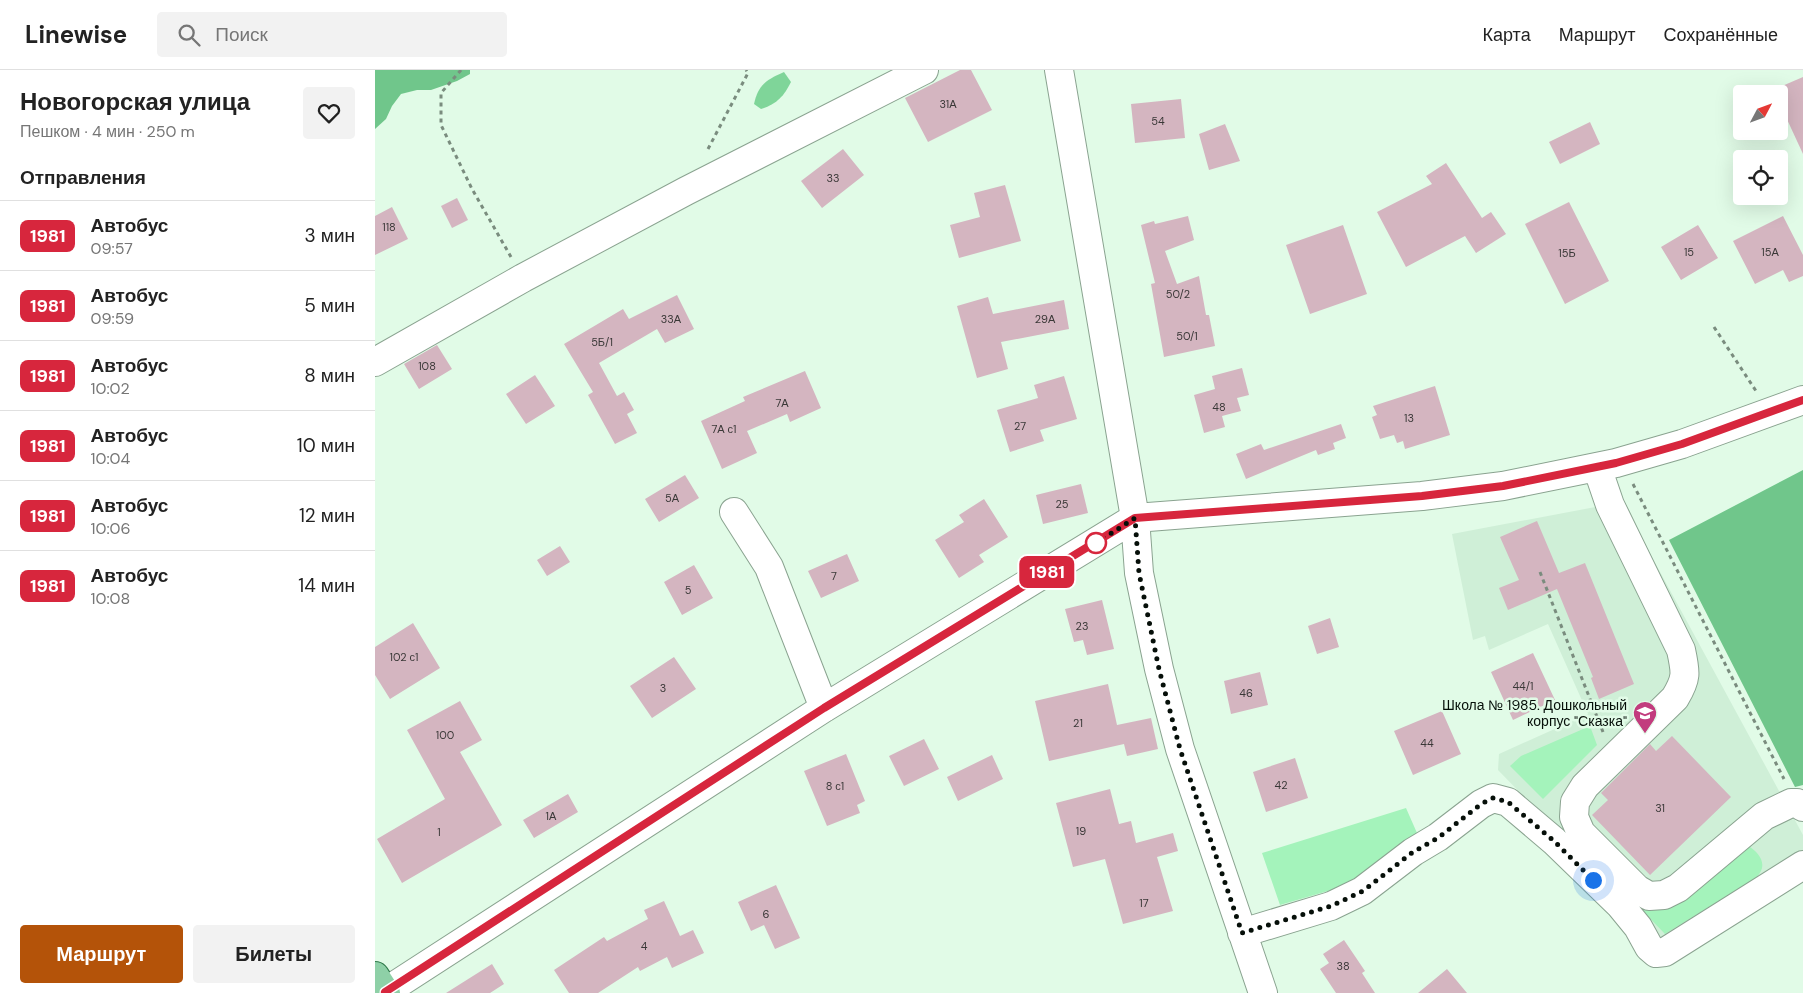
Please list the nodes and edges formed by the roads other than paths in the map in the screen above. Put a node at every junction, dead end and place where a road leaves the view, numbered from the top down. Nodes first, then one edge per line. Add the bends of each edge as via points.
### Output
1 (924, 70) edge
2 (1059, 70) edge
3 (375, 362) edge
4 (1803, 400) edge
5 (1610, 464) junction
6 (734, 512) dead end
7 (1135, 518) junction
8 (824, 708) junction
9 (1800, 805) edge
10 (1803, 865) edge
11 (1242, 933) junction
12 (382, 987) edge
13 (1256, 991) edge

1 - 3 street via 686,191
2 - 7 street
4 - 5 street via 1682,444
5 - 7 street via 1503,486 1422,496
5 - 9 street via 1610,504 1681,650 1684,682 1675,698 1585,786 1575,802 1574,817 1581,833 1637,889 1649,896 1664,895 1678,888 1764,816 1791,803
6 - 8 street via 769,567
7 - 8 street
7 - 11 street via 1139,573 1159,669 1180,749
8 - 12 street
10 - 11 street via 1665,952 1656,953 1619,905 1554,841 1508,802 1493,798 1413,852 1363,891 1331,906
11 - 13 street

